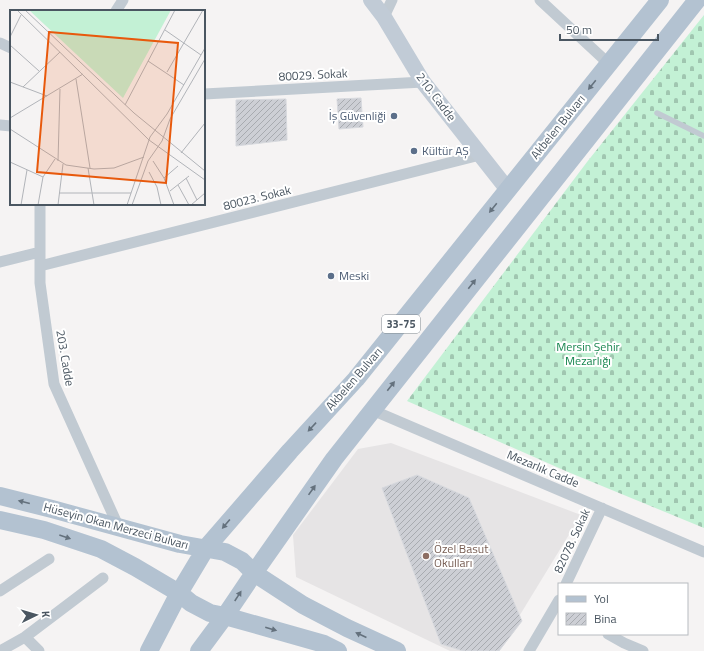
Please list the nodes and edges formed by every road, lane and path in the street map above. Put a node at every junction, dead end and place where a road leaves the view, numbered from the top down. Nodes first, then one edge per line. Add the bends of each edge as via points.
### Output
1 (123, 0) edge
2 (371, 0) edge
3 (392, 0) edge
4 (540, 0) edge
5 (660, 0) edge
6 (697, 0) edge
7 (117, 10) edge
8 (384, 17) junction
9 (0, 43) edge
10 (10, 48) edge
11 (609, 64) junction
12 (423, 82) junction
13 (205, 94) edge
14 (657, 113) dead end
15 (0, 125) edge
16 (10, 126) edge
17 (704, 136) edge
18 (480, 155) junction
19 (508, 190) junction
20 (40, 205) edge
21 (40, 252) junction
22 (0, 262) edge
23 (40, 266) junction
24 (372, 410) junction
25 (0, 496) edge
26 (602, 508) junction
27 (0, 520) edge
28 (119, 528) junction
29 (206, 548) junction
30 (704, 552) edge
31 (49, 559) dead end
32 (254, 573) junction
33 (103, 578) dead end
34 (566, 583) edge
35 (0, 592) edge
36 (179, 593) junction
37 (558, 604) edge
38 (225, 616) junction
39 (610, 635) edge
40 (25, 637) junction
41 (0, 651) edge
42 (39, 651) edge
43 (149, 651) edge
44 (199, 651) edge
45 (338, 651) edge
46 (397, 651) edge
47 (529, 651) edge
48 (643, 651) edge

1 - 7 street
2 - 8 street, 210. Cadde
3 - 8 street
4 - 11 street
5 - 11 main road, Akbelen Bulvarı / 33-75
24 -> 6 main road, 33-75
8 - 12 street, 210. Cadde
9 - 10 street
11 -> 19 main road, Akbelen Bulvarı / 33-75
12 - 13 street, 80029. Sokak
12 - 18 street, 210. Cadde
14 - 17 lane
15 - 16 street
18 - 19 street, 210. Cadde
18 - 23 street, 80023. Sokak
19 -> 29 main road, Akbelen Bulvarı / 33-75 via 356,379
20 - 21 street, 203. Cadde
21 - 22 street
21 - 23 street, 203. Cadde
23 - 28 street, 203. Cadde via 40,283 54,384
24 - 26 street, Mezarlık Cadde
32 -> 24 main road, 33-75 via 334,459
28 -> 25 main road, Hüseyin Okan Merzeci Bulvarı
26 - 30 street, Mezarlık Cadde
26 - 34 street, 82078. Sokak
27 -> 36 main road, Hüseyin Okan Merzeci Bulvarı via 44,530 101,549
28 - 29 main road, Hüseyin Okan Merzeci Bulvarı
29 - 32 main road, Hüseyin Okan Merzeci Bulvarı via 225,552 242,561
29 - 36 main road, Akbelen Bulvarı / 33-75
31 - 35 street
38 -> 32 main road, 33-75
46 -> 32 main road, Hüseyin Okan Merzeci Bulvarı via 303,605
33 - 40 street
36 - 38 main road, Hüseyin Okan Merzeci Bulvarı via 192,603
36 - 43 main road, Akbelen Bulvarı / 33-75
37 - 47 street
38 - 44 main road, 33-75
38 -> 45 main road, Hüseyin Okan Merzeci Bulvarı via 324,644
39 - 48 street
40 - 41 street
40 - 42 street

